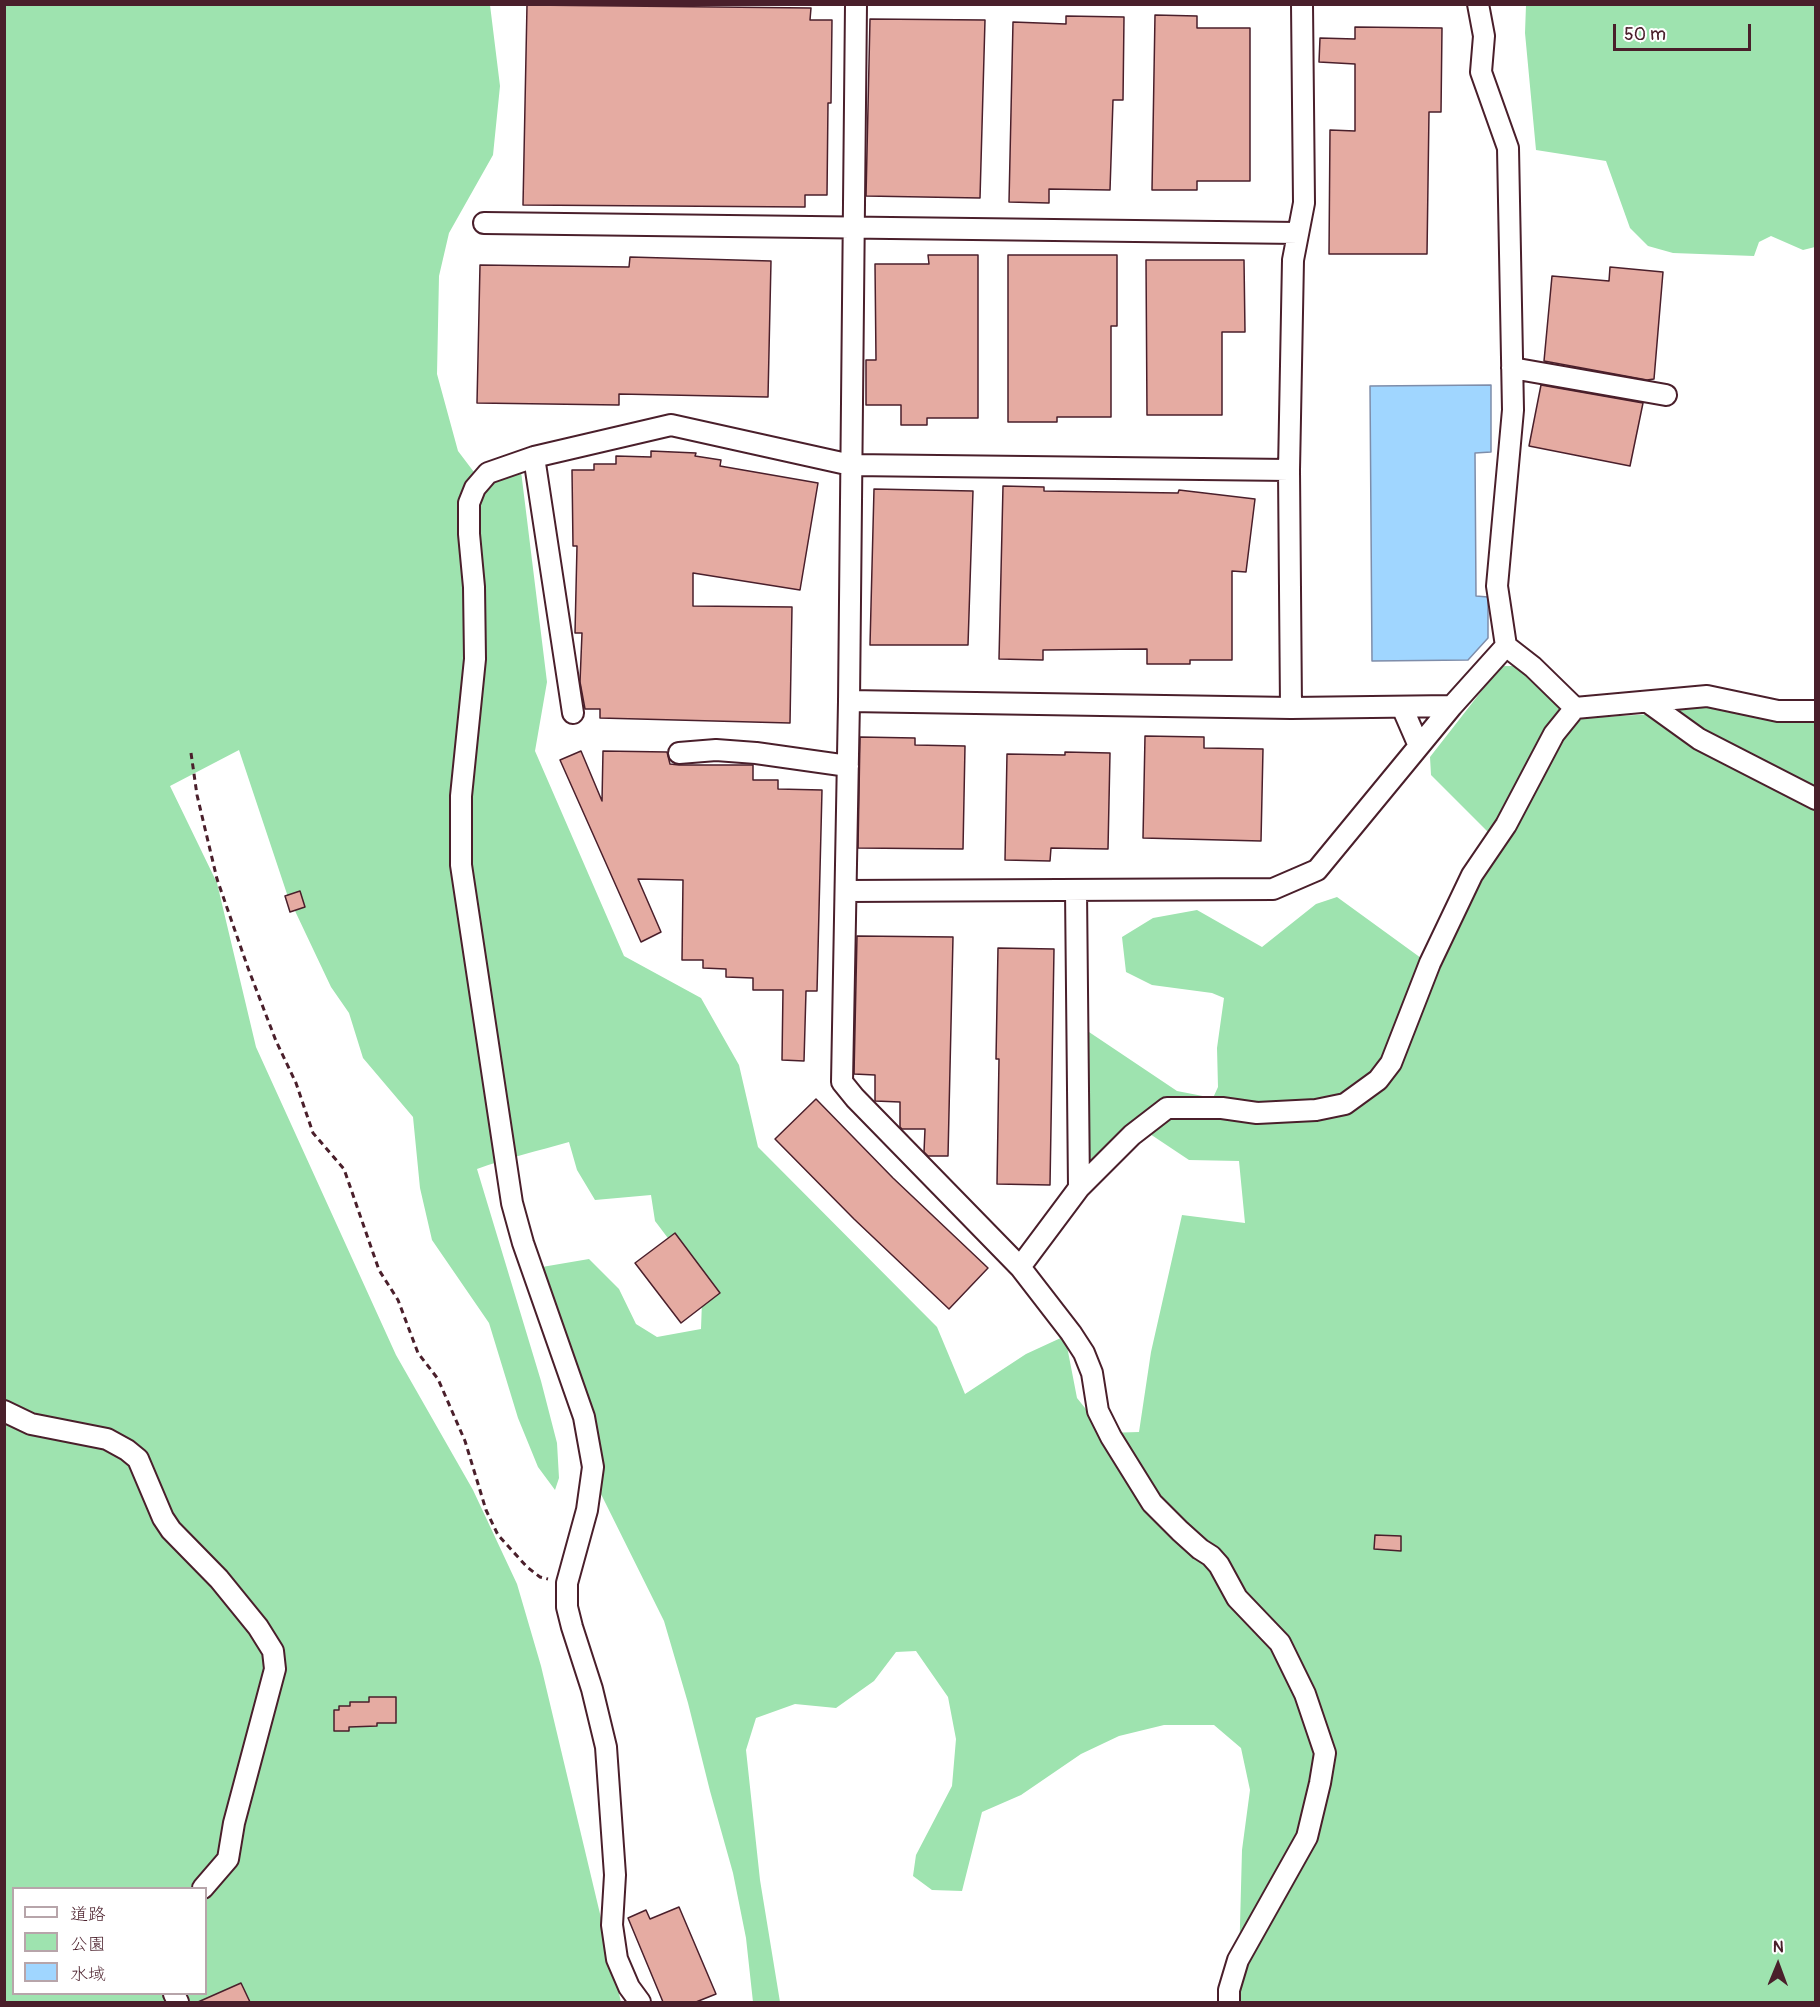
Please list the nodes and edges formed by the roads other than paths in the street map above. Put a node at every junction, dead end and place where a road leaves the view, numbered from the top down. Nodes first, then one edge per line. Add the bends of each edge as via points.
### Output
1 (856, 4) edge
2 (1302, 4) edge
3 (1478, 4) edge
4 (484, 223) dead end
5 (854, 226) junction
6 (1298, 234) junction
7 (1512, 368) junction
8 (1666, 395) dead end
9 (534, 457) junction
10 (851, 465) junction
11 (1289, 470) junction
12 (1506, 646) junction
13 (849, 701) junction
14 (1649, 703) junction
15 (1452, 706) junction
16 (1402, 707) junction
17 (1291, 708) junction
18 (1575, 708) junction
19 (1815, 711) edge
20 (573, 713) dead end
21 (1419, 746) junction
22 (679, 753) dead end
23 (848, 766) junction
24 (1815, 799) edge
25 (1076, 890) junction
26 (846, 891) junction
27 (1079, 1188) junction
28 (1020, 1267) junction
29 (4, 1411) edge
30 (204, 1887) edge
31 (640, 2002) edge
32 (1229, 2002) edge

1 - 5 street
2 - 6 street via 1304,203
3 - 7 street via 1484,36 1481,72 1508,148
4 - 5 street
5 - 6 street
5 - 10 street
6 - 11 street via 1293,260
7 - 8 street
7 - 12 street via 1513,410 1497,586
9 - 10 street via 671,425
9 - 20 street
9 - 31 street via 488,473 469,503 475,659 461,796 460,865 512,1203 584,1417 593,1467 587,1510 567,1583 567,1606 606,1747 615,1875 612,1925 617,1959
10 - 11 street
10 - 13 street
11 - 17 street
12 - 15 street
12 - 18 street via 1533,666
13 - 17 street
13 - 23 street
14 - 18 street
14 - 19 street via 1707,696 1778,711
14 - 24 street via 1699,739
15 - 16 street
15 - 21 street
16 - 17 street
16 - 21 street
18 - 27 street via 1554,734 1506,825 1472,874 1430,963 1391,1063 1378,1080 1345,1104 1316,1110 1257,1113 1222,1108 1167,1108 1132,1135
21 - 25 street via 1317,870 1273,890
22 - 23 street via 756,753
23 - 26 street
25 - 26 street
25 - 27 street
26 - 28 street via 842,1082
27 - 28 street
28 - 32 street via 1084,1353 1092,1372 1098,1411 1152,1503 1219,1565 1237,1598 1280,1644 1305,1694 1323,1746 1320,1783 1307,1837 1238,1960
29 - 30 street via 31,1424 107,1439 138,1459 171,1530 225,1587 273,1651 275,1669 228,1859

